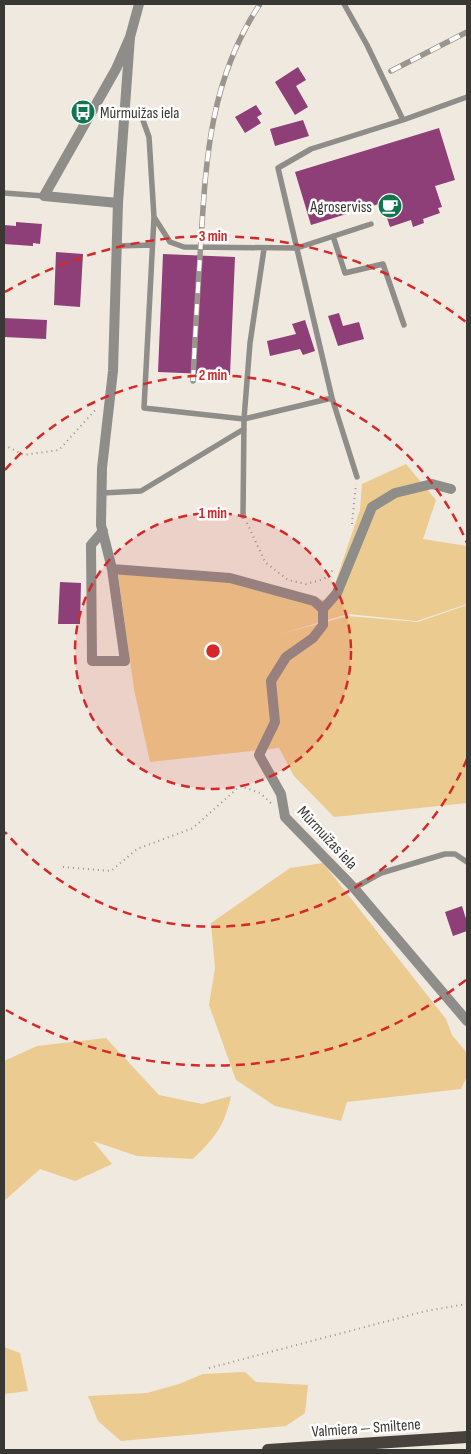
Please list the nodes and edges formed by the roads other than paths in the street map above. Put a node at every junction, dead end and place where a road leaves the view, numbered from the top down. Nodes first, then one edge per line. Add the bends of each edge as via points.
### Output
1 (139, 4) edge
2 (344, 4) edge
3 (130, 37) junction
4 (467, 97) edge
5 (140, 112) dead end
6 (403, 120) junction
7 (4, 193) edge
8 (44, 196) junction
9 (118, 203) junction
10 (154, 217) junction
11 (372, 224) dead end
12 (333, 236) junction
13 (152, 245) junction
14 (116, 246) junction
15 (297, 248) junction
16 (264, 249) junction
17 (404, 325) dead end
18 (332, 398) junction
19 (244, 419) junction
20 (244, 429) junction
21 (357, 477) road end
22 (451, 489) dead end
23 (102, 493) junction
24 (243, 516) road end
25 (103, 531) junction
26 (112, 570) junction
27 (323, 609) junction
28 (467, 862) edge
29 (354, 888) junction
30 (467, 1020) edge
31 (467, 1437) edge
32 (268, 1450) edge

1 - 3 street
2 - 6 lane
3 - 8 street via 116,69
3 - 9 street
4 - 6 lane
5 - 10 lane via 149,137
6 - 15 lane via 311,149 278,168
7 - 8 lane
8 - 9 street
9 - 14 street
10 - 13 lane
10 - 16 lane via 170,242 184,247
11 - 12 lane
12 - 15 lane
12 - 17 lane via 345,273 383,264
13 - 14 lane
13 - 19 lane via 144,408
14 - 23 street
15 - 16 lane
15 - 18 lane
16 - 19 lane via 250,343
18 - 19 lane
18 - 21 lane
19 - 20 lane
20 - 23 lane via 141,491
20 - 24 lane
22 - 27 street via 432,484 395,493 372,507 337,593
23 - 25 street
25 - 26 street
25 - 26 street via 91,545 92,661 125,661
26 - 27 street via 230,578 314,601
27 - 29 street, Mūrmuižas iela via 323,624 313,638 286,657 271,681 275,722 259,754 281,794 285,817
28 - 29 lane via 455,854 445,854 381,873
29 - 30 street, Mūrmuižas iela
31 - 32 main road, Valmiera — Smiltene

